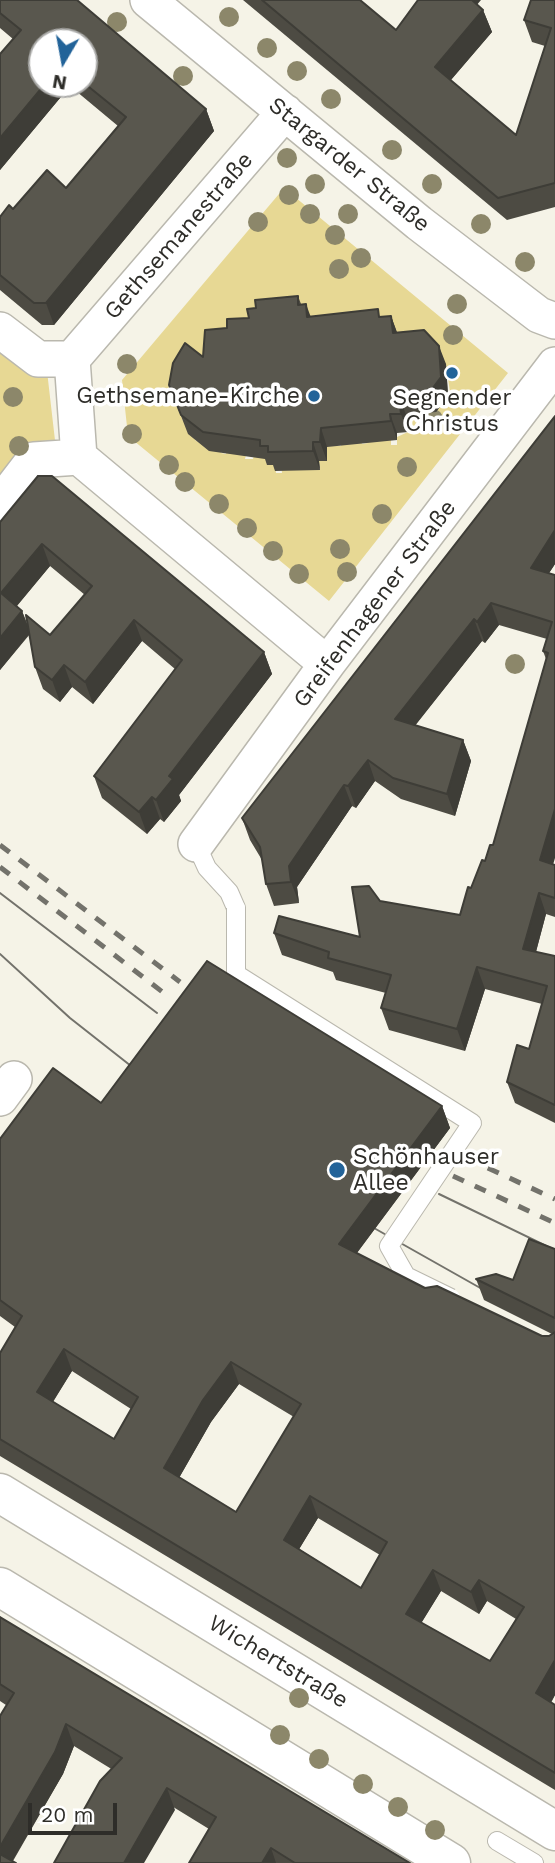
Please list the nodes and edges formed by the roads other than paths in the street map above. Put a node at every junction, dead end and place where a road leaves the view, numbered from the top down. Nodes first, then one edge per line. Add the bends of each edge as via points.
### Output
1 (148, 0) edge
2 (285, 112) junction
3 (555, 321) edge
4 (0, 330) edge
5 (72, 359) junction
6 (555, 365) edge
7 (79, 457) junction
8 (0, 505) edge
9 (327, 664) junction
10 (196, 844) joint
11 (463, 1303) edge
12 (0, 1493) edge
13 (0, 1587) edge
14 (555, 1831) edge
15 (497, 1841) dead end
16 (451, 1863) edge
17 (534, 1863) edge

1 - 2 street, Stargarder Straße
2 - 3 street, Stargarder Straße via 419,223 539,315
2 - 5 street, Gethsemanestraße
4 - 5 street via 38,359
5 - 7 street
6 - 9 street, Greifenhagener Straße
7 - 8 street via 34,460
7 - 9 street
9 - 10 street, Greifenhagener Straße
10 - 11 lane, bridge via 236,908 236,974 472,1123 389,1246 406,1276
12 - 14 street, Wichertstraße
13 - 16 street
15 - 17 lane

